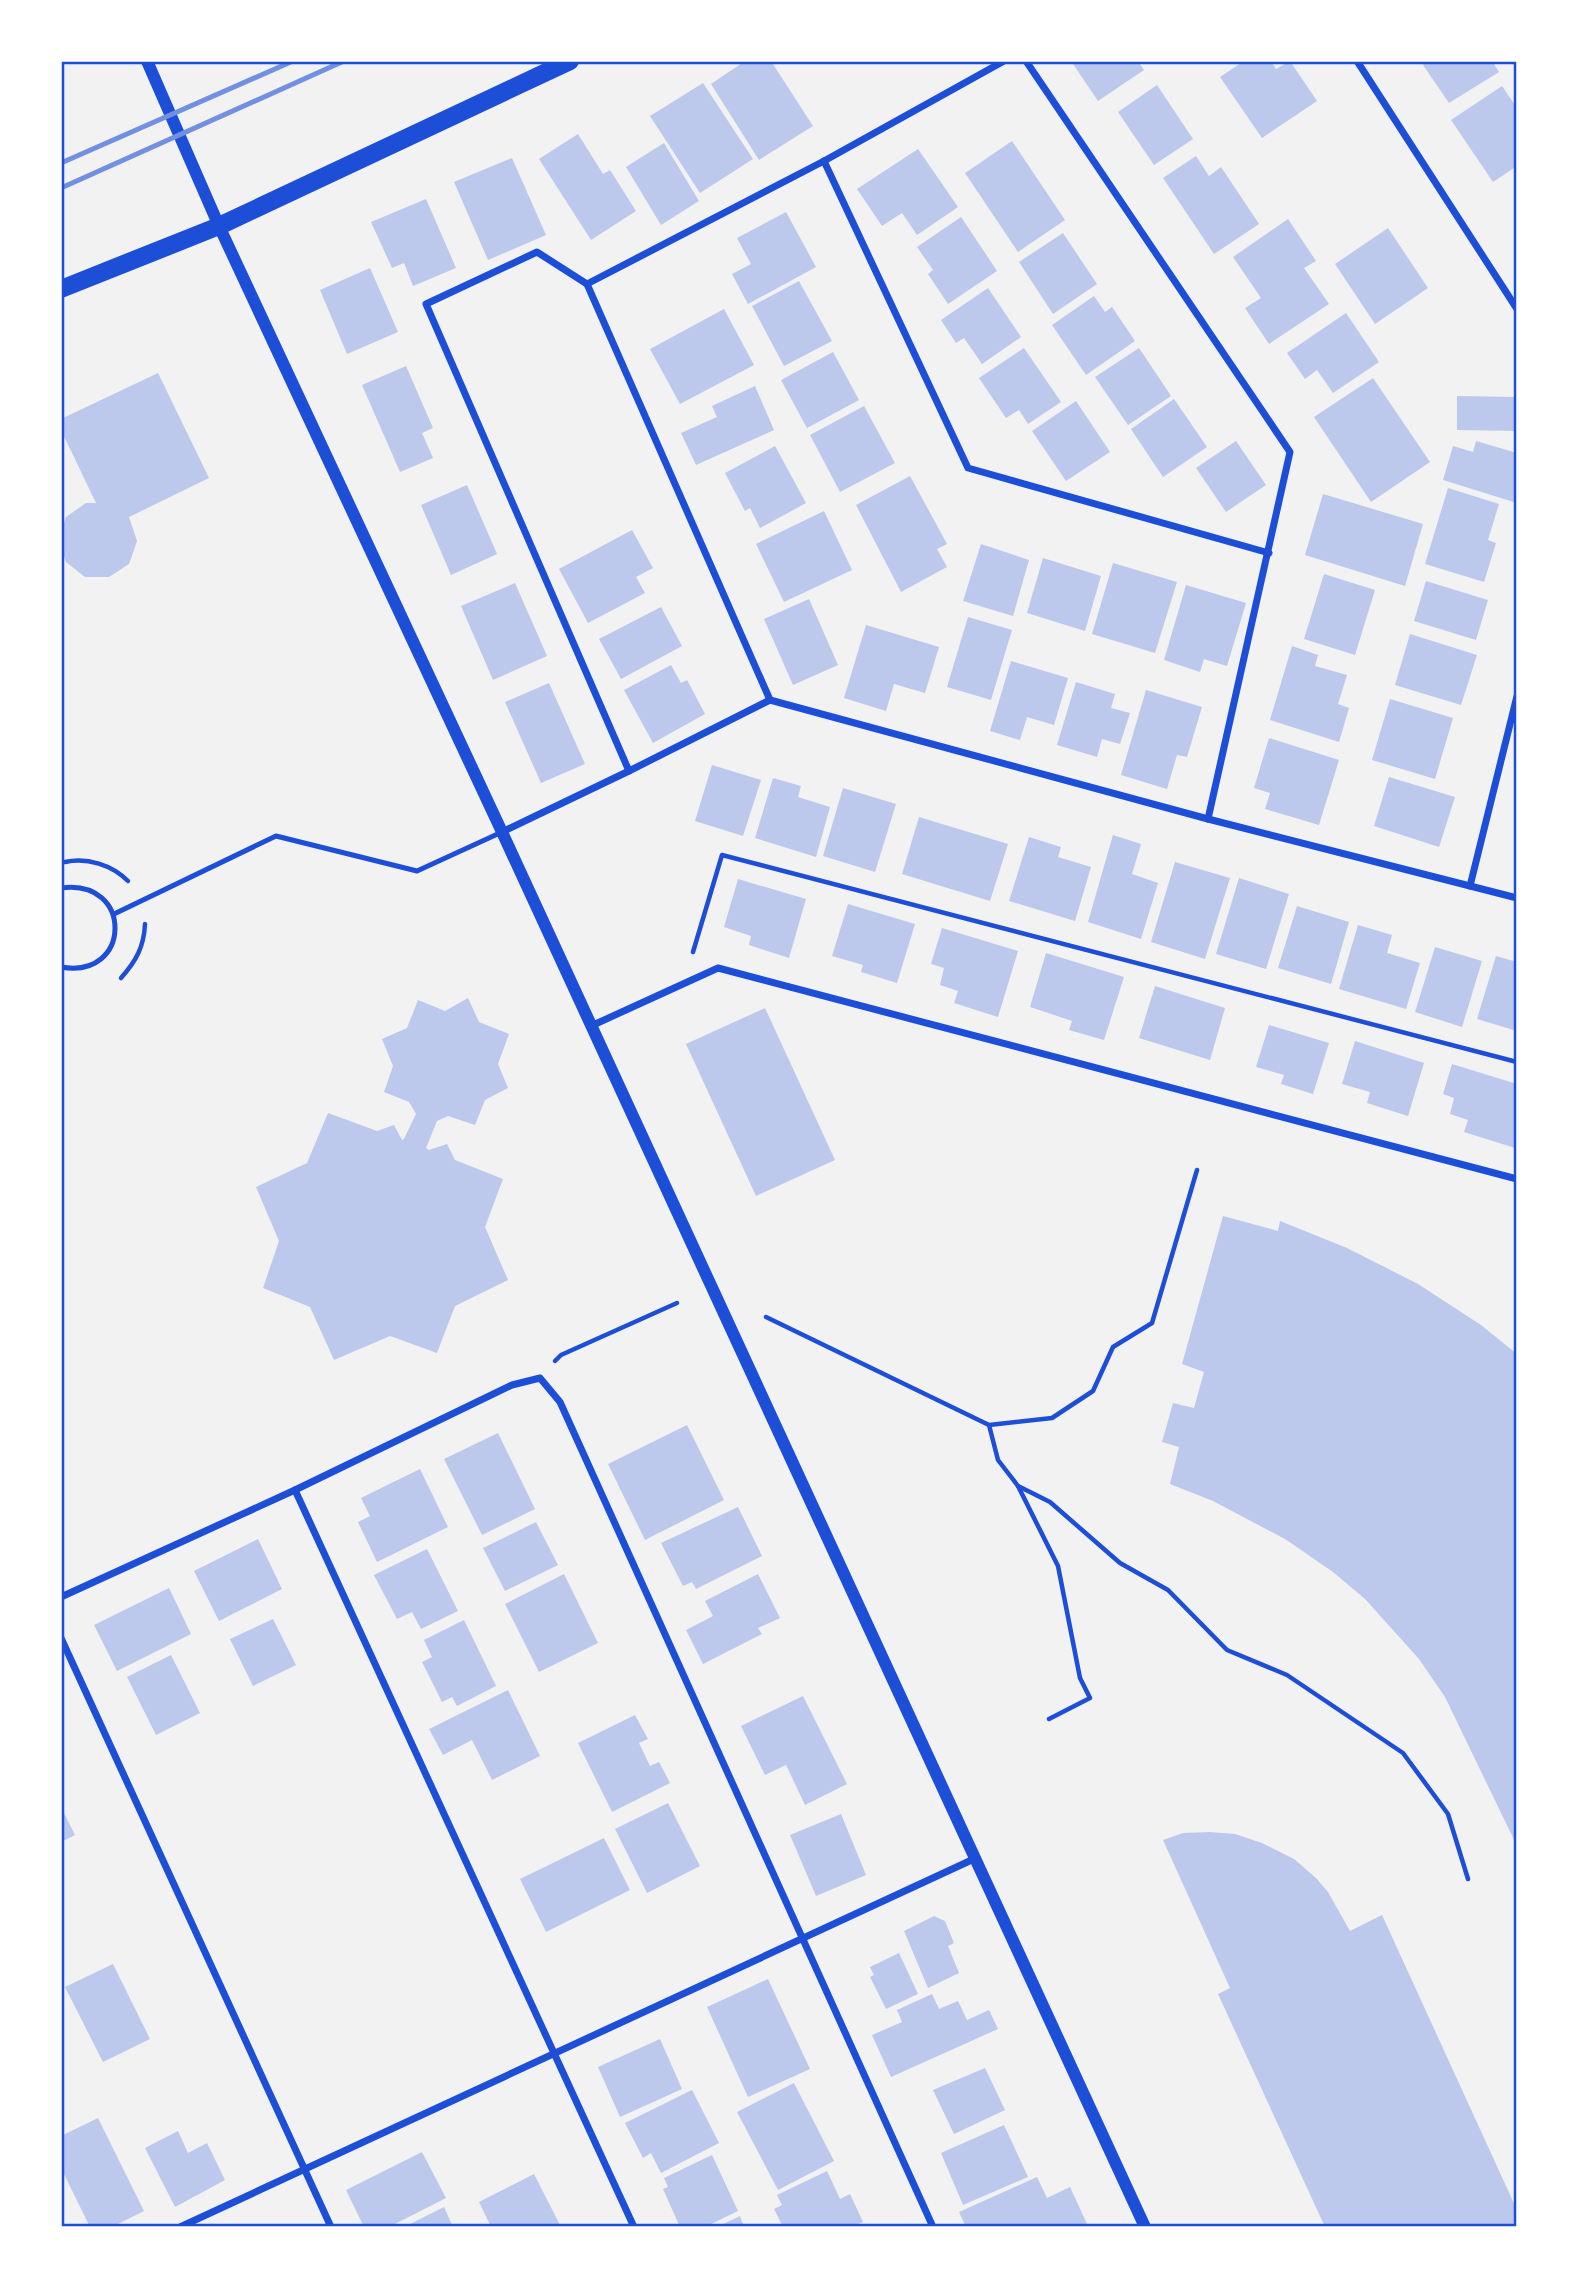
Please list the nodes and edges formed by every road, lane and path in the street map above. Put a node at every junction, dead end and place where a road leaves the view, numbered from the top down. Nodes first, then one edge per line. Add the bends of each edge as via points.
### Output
1 (147, 61) edge
2 (570, 61) edge
3 (1004, 61) edge
4 (1026, 61) edge
5 (1357, 61) edge
6 (824, 162) junction
7 (219, 226) junction
8 (587, 284) junction
9 (61, 289) edge
10 (1517, 309) edge
11 (1269, 553) junction
12 (1517, 696) edge
13 (770, 700) junction
14 (629, 771) junction
15 (1209, 819) junction
16 (502, 832) junction
17 (1470, 886) junction
18 (61, 888) edge
19 (1517, 898) edge
20 (114, 914) junction
21 (61, 967) edge
22 (704, 975) junction
23 (591, 1026) junction
24 (1517, 1062) edge
25 (1197, 1170) dead end
26 (1517, 1179) edge
27 (677, 1303) dead end
28 (766, 1317) dead end
29 (540, 1378) junction
30 (989, 1425) junction
31 (1018, 1486) junction
32 (295, 1490) junction
33 (61, 1597) edge
34 (61, 1638) edge
35 (1049, 1719) dead end
36 (976, 1858) junction
37 (1468, 1879) dead end
38 (803, 1939) junction
39 (555, 2053) junction
40 (304, 2169) junction
41 (180, 2227) edge
42 (331, 2227) edge
43 (634, 2227) edge
44 (933, 2227) edge
45 (1145, 2227) edge

1 - 7 street
2 - 7 main road
3 - 6 street
4 - 11 street via 1290,452
5 - 10 street
6 - 8 street
6 - 11 street via 968,468
7 - 9 main road
7 - 16 street
8 - 13 street
8 - 14 street via 537,252 426,304
11 - 15 street
12 - 17 street
13 - 14 street
13 - 15 street
14 - 16 street
15 - 17 street
16 - 20 lane via 417,871 276,836
16 - 23 street
17 - 19 street
18 - 20 lane via 92,890
20 - 21 lane via 113,944 105,956 76,970
22 - 23 street
22 - 24 path via 692,951 722,855
22 - 26 street via 718,968
23 - 36 street
25 - 30 path via 1152,1323 1113,1347 1093,1391 1052,1418
27 - 29 path via 561,1355
28 - 30 path
29 - 32 street via 512,1385
29 - 38 street via 560,1402
30 - 31 path via 998,1460
31 - 35 path via 1058,1566 1080,1678 1090,1698
31 - 37 path via 1050,1503 1120,1563 1168,1590 1227,1650 1287,1675 1403,1753 1448,1814
32 - 33 street
32 - 39 street
34 - 40 street
36 - 38 street
36 - 45 street
38 - 39 street
38 - 44 street
39 - 40 street
39 - 43 street
40 - 41 street
40 - 42 street

